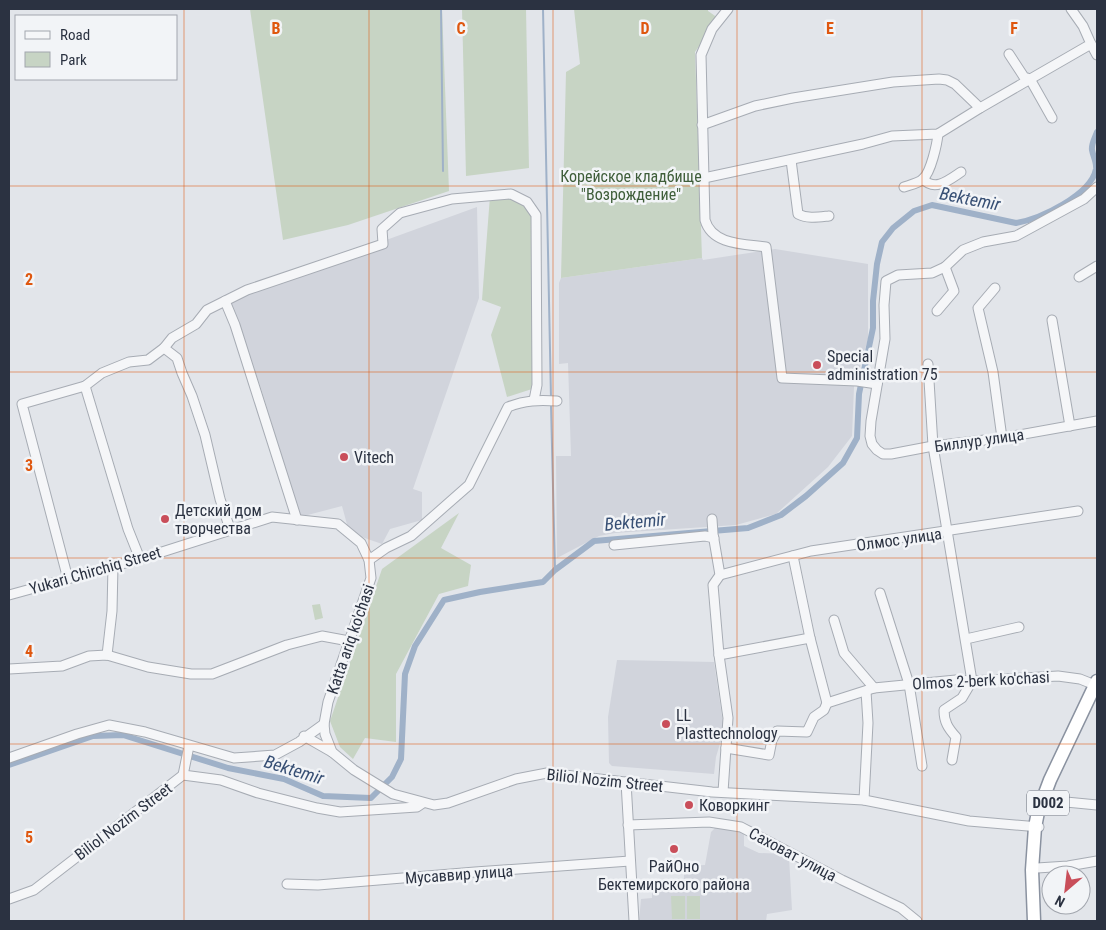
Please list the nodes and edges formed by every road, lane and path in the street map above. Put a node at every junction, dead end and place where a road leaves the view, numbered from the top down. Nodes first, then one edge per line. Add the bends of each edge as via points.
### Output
1 (728, 9) edge
2 (1071, 9) edge
3 (1091, 44) junction
4 (1009, 54) dead end
5 (1097, 55) edge
6 (1030, 79) junction
7 (980, 108) junction
8 (1052, 118) dead end
9 (702, 125) junction
10 (938, 134) junction
11 (791, 160) junction
12 (961, 172) dead end
13 (704, 178) junction
14 (923, 179) junction
15 (904, 187) dead end
16 (1097, 187) edge
17 (829, 216) dead end
18 (1097, 266) edge
19 (945, 267) junction
20 (1079, 277) dead end
21 (995, 288) dead end
22 (225, 301) junction
23 (937, 311) dead end
24 (1052, 320) dead end
25 (164, 348) junction
26 (928, 364) dead end
27 (873, 383) junction
28 (85, 386) junction
29 (538, 400) junction
30 (557, 401) dead end
31 (1097, 421) edge
32 (1070, 426) junction
33 (1002, 438) junction
34 (933, 446) junction
35 (1078, 510) dead end
36 (712, 519) dead end
37 (297, 520) junction
38 (230, 529) junction
39 (947, 532) junction
40 (713, 536) junction
41 (614, 546) dead end
42 (793, 556) junction
43 (140, 559) junction
44 (369, 560) junction
45 (113, 566) junction
46 (720, 575) junction
47 (68, 579) junction
48 (880, 594) dead end
49 (9, 595) edge
50 (834, 620) dead end
51 (1019, 627) dead end
52 (810, 638) junction
53 (966, 639) junction
54 (349, 640) junction
55 (107, 655) junction
56 (719, 655) junction
57 (9, 669) edge
58 (972, 681) junction
59 (909, 684) junction
60 (1097, 686) edge
61 (870, 690) junction
62 (827, 703) junction
63 (324, 724) junction
64 (304, 736) junction
65 (189, 746) junction
66 (726, 748) junction
67 (332, 752) junction
68 (9, 758) edge
69 (952, 760) dead end
70 (922, 766) dead end
71 (183, 775) junction
72 (626, 782) junction
73 (723, 792) junction
74 (1050, 796) junction
75 (864, 800) junction
76 (422, 803) junction
77 (1097, 805) edge
78 (628, 825) junction
79 (1038, 827) junction
80 (1097, 860) edge
81 (630, 861) junction
82 (1037, 868) junction
83 (287, 884) dead end
84 (9, 899) edge
85 (634, 921) edge
86 (917, 921) edge
87 (1034, 921) edge
88 (1040, 921) edge

1 - 9 street via 712,29 700,55
2 - 3 street
3 - 5 street
3 - 6 street
4 - 6 street via 1024,77
6 - 7 street
6 - 8 street
7 - 9 street via 955,84 939,78 793,98 755,106
7 - 10 street
9 - 13 street
10 - 11 street via 892,136
10 - 14 street
11 - 13 street
11 - 17 street via 798,214
12 - 14 street via 935,186 928,185
13 - 27 street via 705,220 713,235 766,247 782,378
14 - 15 street
16 - 19 street via 1084,199 1016,236 983,242 963,250
18 - 20 street
19 - 23 street via 954,291
19 - 27 street via 932,273 898,275 886,281 885,340
21 - 33 street via 978,308 993,372
22 - 25 street via 207,310 196,324 172,338
22 - 29 street via 247,290 383,244 382,229 400,214 452,199 511,194 527,202 536,215
22 - 37 street via 236,325
24 - 32 street
25 - 28 street via 148,360 129,362 102,373
25 - 38 street via 177,358 192,396
26 - 34 street
27 - 34 street, Биллур улица via 870,436 877,450 891,454
28 - 43 street
28 - 47 street via 22,404
29 - 30 street, Katta ariq ko'chasi
29 - 44 street, Katta ariq ko'chasi via 508,407 469,485 411,536
31 - 32 street, Биллур улица
32 - 33 street, Биллур улица
33 - 34 street, Биллур улица
34 - 39 street
35 - 39 street, Олмос улица
36 - 40 street
37 - 38 street, Yukari Chirchiq Street via 272,517
37 - 44 street, Yukari Chirchiq Street via 338,524 362,543
38 - 43 street, Yukari Chirchiq Street
39 - 42 street, Олмос улица
39 - 53 street
40 - 41 street
40 - 46 street
42 - 46 street, Олмос улица
42 - 52 street
43 - 45 street, Yukari Chirchiq Street
44 - 54 street, Katta ariq ko'chasi via 371,578
45 - 47 street, Yukari Chirchiq Street
45 - 55 street
46 - 56 street via 713,585
47 - 49 street, Yukari Chirchiq Street
48 - 59 street
50 - 61 street via 844,653
51 - 53 street
52 - 56 street
52 - 62 street
53 - 58 street
54 - 55 street via 322,636 287,645 212,674 148,667
54 - 63 street, Katta ariq ko'chasi
55 - 57 street via 89,656 62,666
56 - 66 street via 728,718
58 - 59 street, Olmos 2-berk ko'chasi
58 - 60 street, Olmos 2-berk ko'chasi via 1058,676
58 - 69 street via 962,698 944,710 947,727 956,737
59 - 61 street, Olmos 2-berk ko'chasi
59 - 70 street
60 - 74 highway, D002
60 - 79 highway, D002 via 1042,799
61 - 62 street, Olmos 2-berk ko'chasi
61 - 75 street
62 - 66 street via 824,710 814,717 807,732 778,731 772,740 769,756
63 - 64 street
63 - 67 street, Katta ariq ko'chasi
64 - 65 street via 275,755 234,758
64 - 67 street
65 - 68 street via 109,725
65 - 71 street
66 - 73 street
67 - 76 street via 393,794
71 - 76 street, Biliol Nozim Street via 221,780 258,793 340,812 417,807
71 - 84 street, Biliol Nozim Street via 34,890
72 - 73 street, Biliol Nozim Street
72 - 76 street, Biliol Nozim Street via 547,773 498,784 448,803
72 - 78 street
73 - 75 street, Biliol Nozim Street
74 - 77 street via 1066,802
74 - 79 highway, D002
75 - 79 street, Biliol Nozim Street via 968,821
78 - 81 street
78 - 86 street, Саховат улица via 709,822 741,827 901,908
79 - 82 highway, D002
79 - 87 highway, D002 via 1032,870
80 - 82 street
81 - 83 street, Мусаввир улица via 318,885
81 - 85 street
82 - 88 highway, D002

